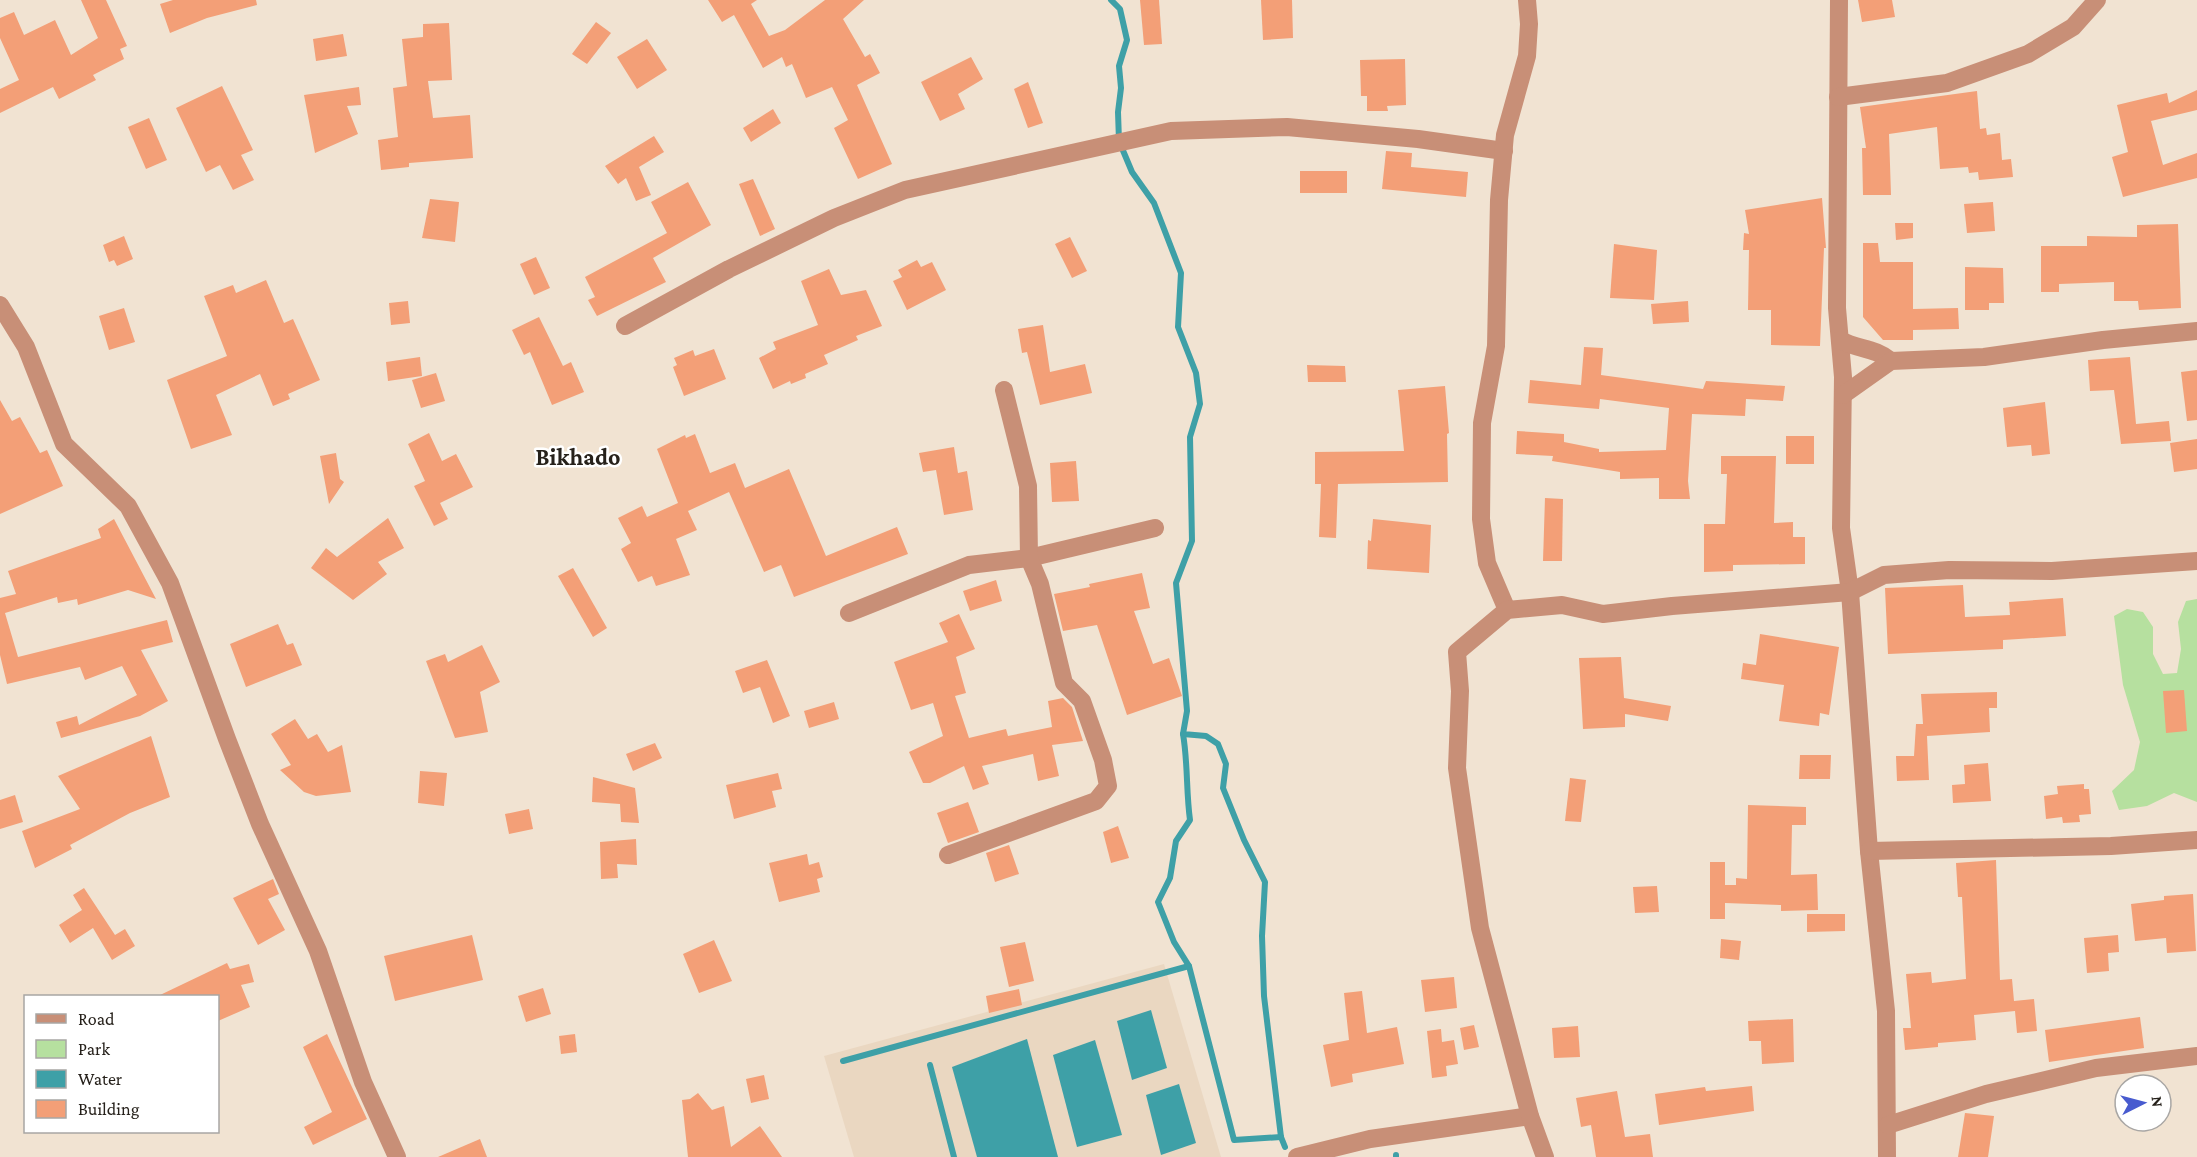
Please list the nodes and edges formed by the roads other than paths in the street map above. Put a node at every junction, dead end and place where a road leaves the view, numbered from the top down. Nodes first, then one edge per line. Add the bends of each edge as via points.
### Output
1 (1527, 0) edge
2 (1839, 0) edge
3 (2097, 0) edge
4 (1838, 97) junction
5 (1504, 151) junction
6 (0, 305) edge
7 (625, 326) dead end
8 (2197, 331) edge
9 (1840, 340) junction
10 (1891, 361) junction
11 (1004, 390) dead end
12 (1842, 395) junction
13 (1155, 528) dead end
14 (1029, 558) junction
15 (2197, 561) edge
16 (1850, 592) junction
17 (1507, 610) junction
18 (849, 613) dead end
19 (2197, 840) edge
20 (1869, 851) junction
21 (948, 855) dead end
22 (2197, 1056) edge
23 (1530, 1116) junction
24 (1888, 1125) junction
25 (397, 1157) edge
26 (1297, 1157) edge
27 (1545, 1157) edge
28 (1887, 1157) edge

1 - 5 street via 1527,56
2 - 4 street
3 - 4 street via 2073,27 2028,54 1947,83
4 - 9 street
5 - 7 street via 1287,127 1171,131 904,190 834,218 729,269
5 - 17 street via 1499,200 1499,311 1482,423 1480,519 1487,563
6 - 25 street via 26,347 64,444 128,506 170,583 260,824 318,951 363,1082
8 - 10 street via 1984,357
9 - 10 street via 1878,351
9 - 12 street
10 - 12 street
11 - 14 street via 1028,486
12 - 16 street via 1841,528
13 - 14 street
14 - 18 street via 969,565
14 - 21 street via 1040,584 1064,683 1082,701 1108,786 1096,801
15 - 16 street via 2052,572 1960,570 1884,575
16 - 17 street via 1603,614 1562,605
16 - 20 street
17 - 23 street via 1457,652 1457,768 1480,928
19 - 20 street via 2111,846
20 - 24 street via 1886,1011
22 - 24 street via 2096,1068 1986,1094
23 - 26 street via 1370,1139
23 - 27 street
24 - 28 street

